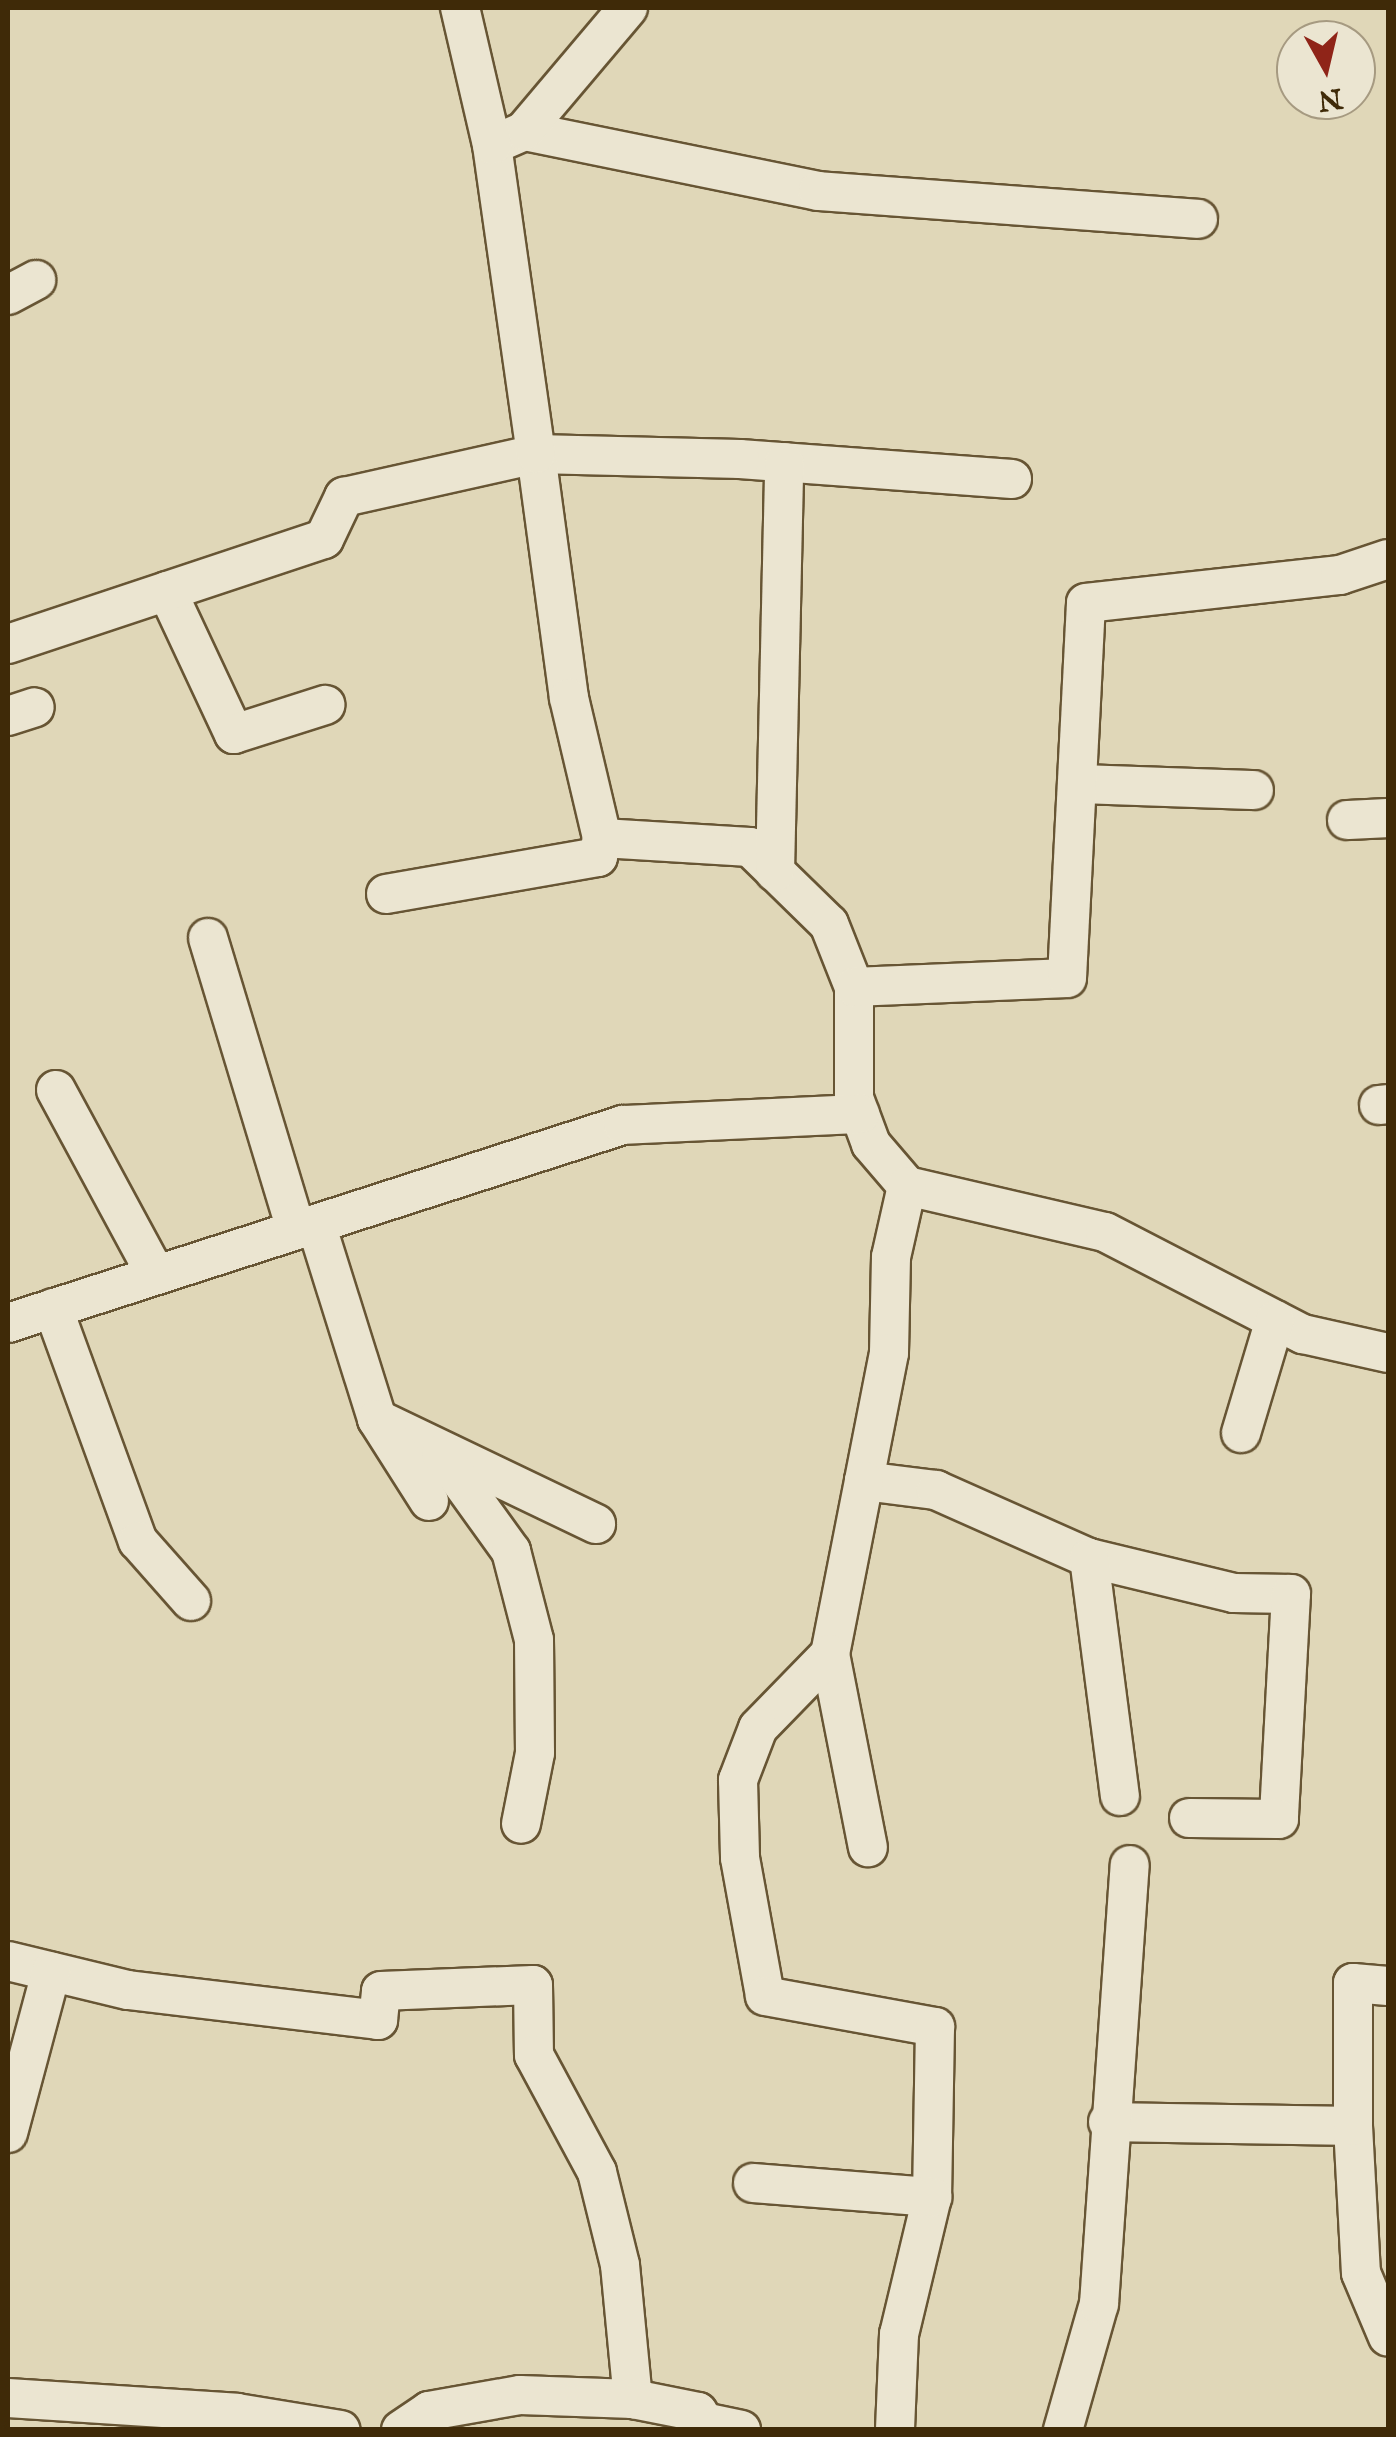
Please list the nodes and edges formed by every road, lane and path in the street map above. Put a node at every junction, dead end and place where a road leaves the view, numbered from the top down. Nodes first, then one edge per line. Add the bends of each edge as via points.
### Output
1 (460, 8) edge
2 (628, 8) edge
3 (508, 138) junction
4 (1198, 220) dead end
5 (536, 454) junction
6 (784, 462) junction
7 (1012, 479) dead end
8 (1388, 559) edge
9 (168, 591) junction
10 (8, 644) edge
11 (325, 705) dead end
12 (1078, 784) junction
13 (1254, 790) dead end
14 (1388, 818) edge
15 (1347, 820) dead end
16 (602, 838) junction
17 (776, 872) junction
18 (386, 894) dead end
19 (208, 938) dead end
20 (854, 988) junction
21 (56, 1090) dead end
22 (860, 1114) junction
23 (907, 1186) junction
24 (306, 1227) junction
25 (156, 1275) junction
26 (53, 1308) junction
27 (1275, 1320) junction
28 (8, 1323) edge
29 (1388, 1353) edge
30 (377, 1419) junction
31 (1241, 1434) dead end
32 (436, 1448) junction
33 (864, 1481) junction
34 (429, 1502) dead end
35 (596, 1524) dead end
36 (1089, 1558) junction
37 (192, 1600) dead end
38 (830, 1654) junction
39 (1120, 1796) dead end
40 (1189, 1818) dead end
41 (521, 1824) dead end
42 (868, 1847) dead end
43 (1130, 1865) dead end
44 (8, 1961) edge
45 (52, 1972) junction
46 (1388, 1986) edge
47 (1108, 2122) junction
48 (1353, 2126) junction
49 (8, 2133) edge
50 (753, 2183) dead end
51 (932, 2197) junction
52 (1388, 2337) edge
53 (8, 2398) edge
54 (633, 2399) junction
55 (340, 2430) edge
56 (400, 2430) edge
57 (741, 2430) edge
58 (895, 2430) edge
59 (1064, 2430) edge

1 - 3 street
2 - 3 street
3 - 4 street via 818,191
3 - 5 street
5 - 6 street
5 - 9 street via 344,497 324,539
5 - 16 street via 569,698
6 - 7 street
6 - 17 street
8 - 12 street via 1340,574 1086,603
9 - 10 street
9 - 11 street via 234,734
12 - 13 street
12 - 20 street via 1067,978
14 - 15 street
16 - 17 street via 750,846
16 - 18 street via 598,857
17 - 20 street via 828,924
19 - 24 street
20 - 22 street via 854,1098
21 - 25 street
22 - 23 street via 871,1144
22 - 24 street via 623,1125
23 - 27 street via 1105,1232
23 - 33 street via 891,1257 889,1353
24 - 25 street
24 - 30 street
25 - 26 street
26 - 28 street
26 - 37 street via 138,1541
27 - 29 street via 1303,1334
27 - 31 street
30 - 32 street
30 - 34 street
32 - 35 street
32 - 41 street via 511,1551 534,1640 535,1753
33 - 36 street via 936,1490
33 - 38 street
36 - 39 street
36 - 40 street via 1234,1592 1291,1594 1279,1819
38 - 42 street
38 - 51 street via 758,1728 738,1780 740,1858 765,1996 935,2027
43 - 47 street
44 - 45 street
45 - 49 street
45 - 54 street via 128,1990 378,2020 382,1991 533,1985 534,2055 597,2172 620,2265
46 - 48 street via 1353,1983
47 - 48 street
47 - 59 street via 1099,2304
48 - 52 street via 1360,2274
50 - 51 street
51 - 58 street via 899,2334
53 - 55 street via 237,2413
54 - 56 street via 520,2395 429,2412
54 - 57 street via 698,2412 704,2422

